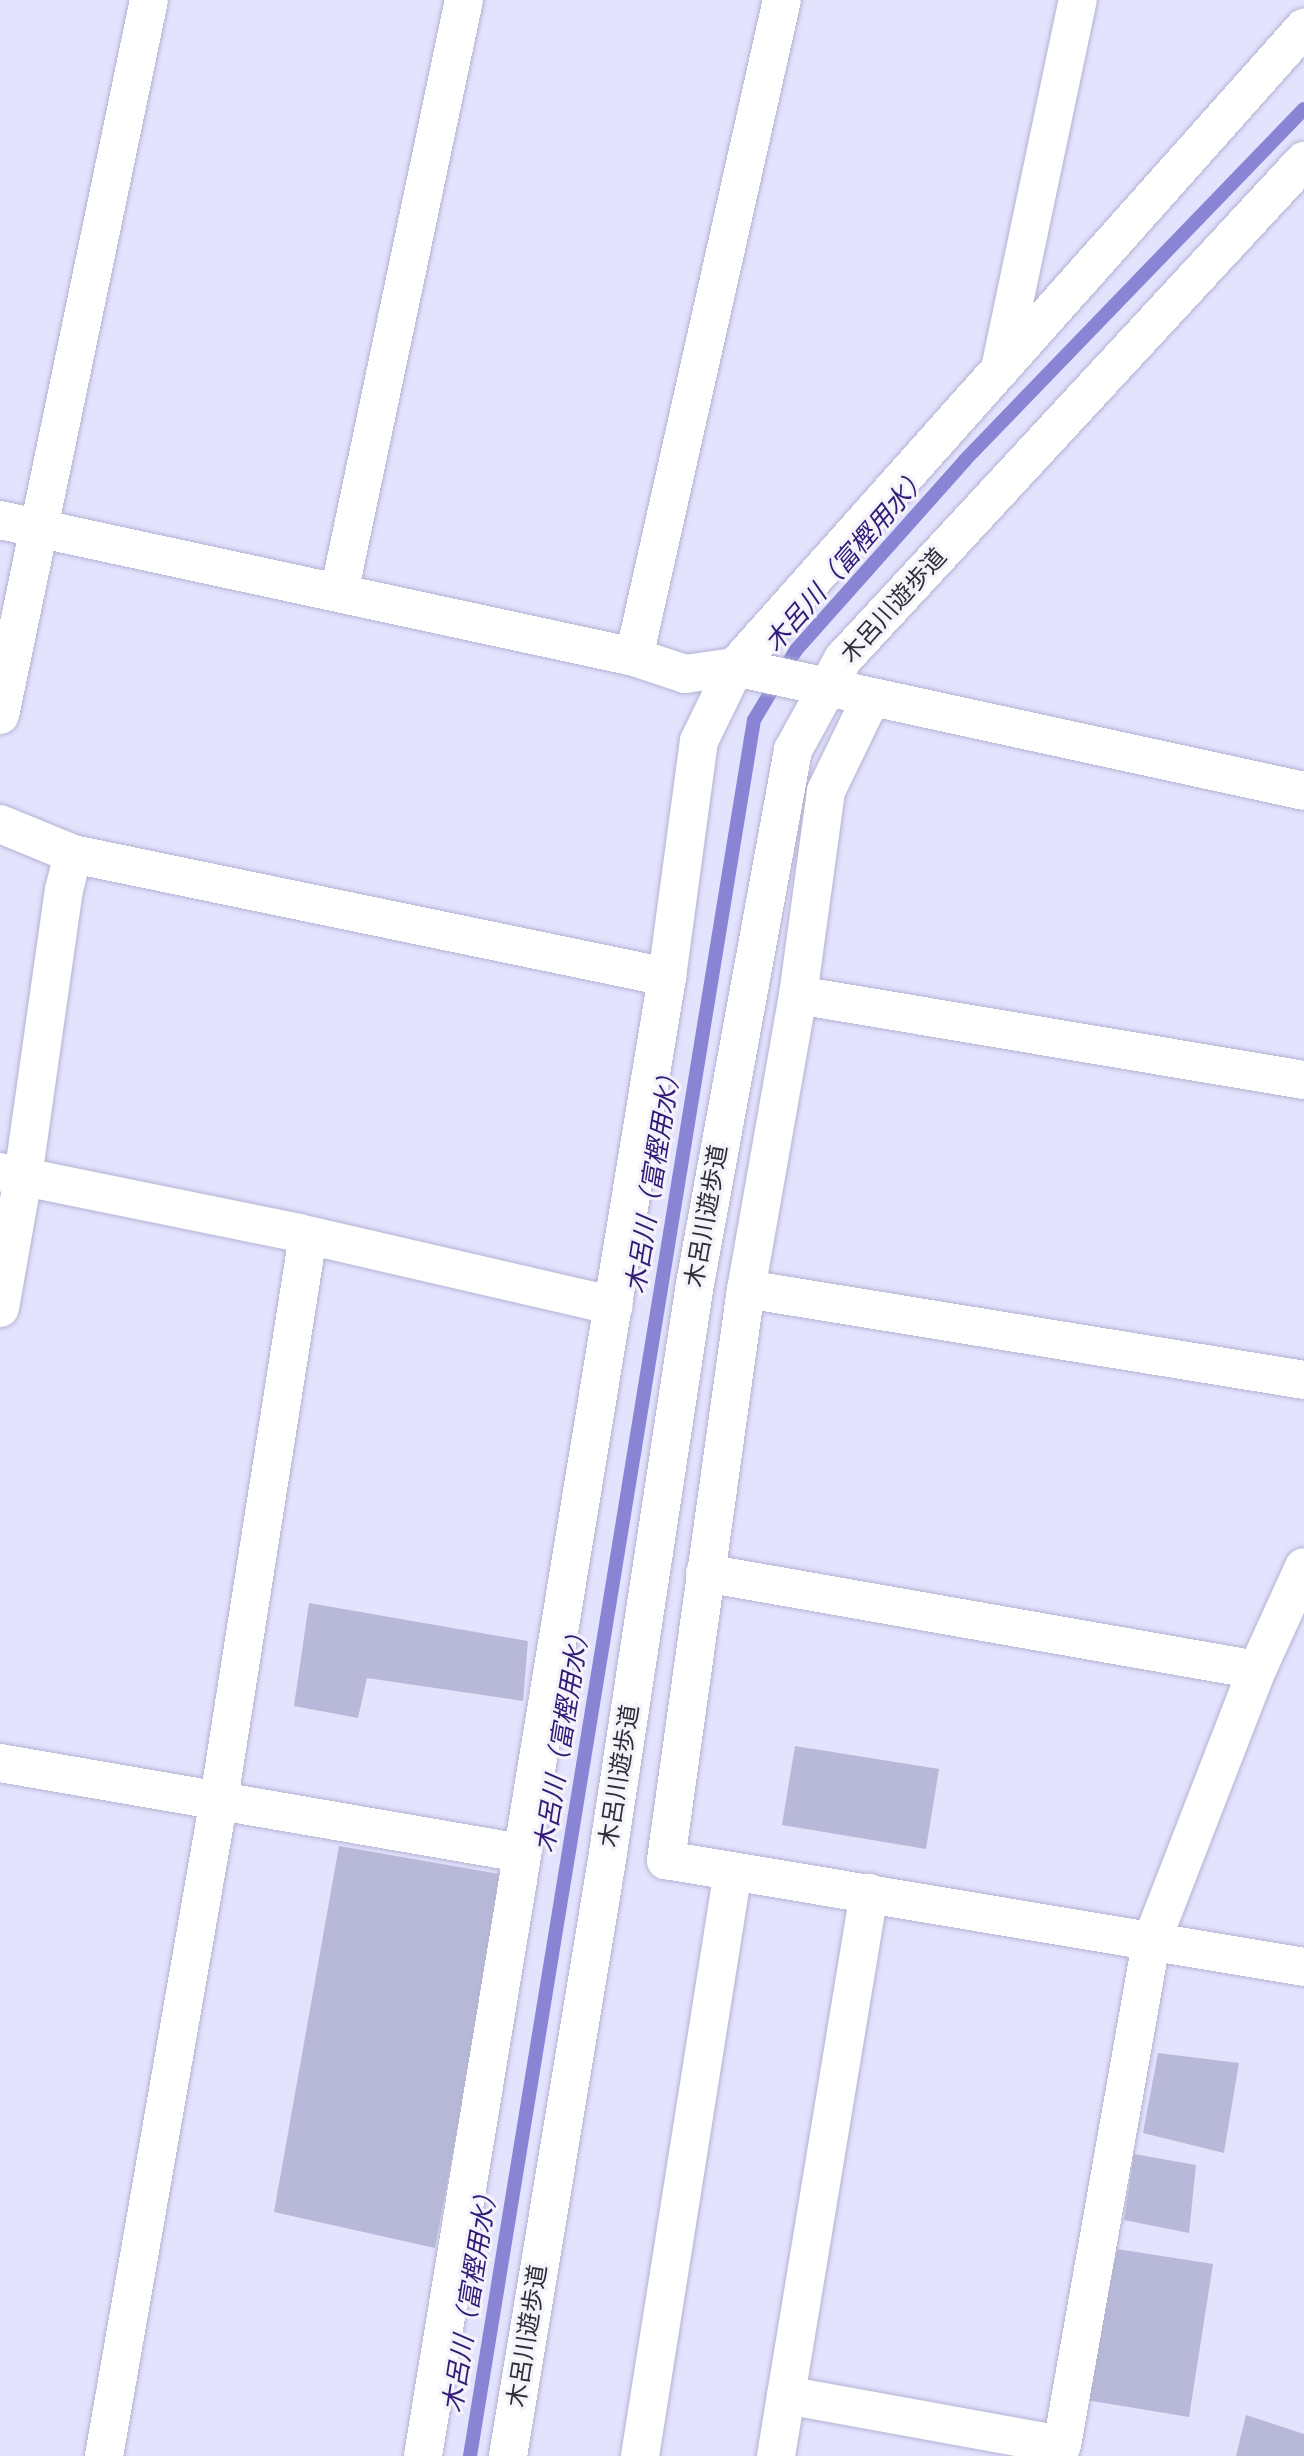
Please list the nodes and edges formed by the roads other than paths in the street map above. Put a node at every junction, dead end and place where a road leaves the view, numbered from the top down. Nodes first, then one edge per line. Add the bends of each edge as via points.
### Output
1 (149, 0) edge
2 (464, 0) edge
3 (782, 0) edge
4 (1077, 0) edge
5 (1302, 34) edge
6 (1304, 161) edge
7 (1000, 371) junction
8 (0, 520) edge
9 (39, 528) junction
10 (339, 593) junction
11 (634, 657) junction
12 (750, 670) junction
13 (823, 686) junction
14 (872, 698) junction
15 (0, 715) edge
16 (1304, 791) edge
17 (0, 824) edge
18 (73, 854) junction
19 (667, 976) junction
20 (798, 995) junction
21 (1304, 1080) edge
22 (11, 1175) edge
23 (308, 1236) junction
24 (746, 1289) junction
25 (614, 1306) junction
26 (0, 1308) edge
27 (1304, 1380) edge
28 (1304, 1567) edge
29 (705, 1573) junction
30 (1257, 1670) junction
31 (0, 1763) edge
32 (219, 1799) junction
33 (521, 1853) junction
34 (733, 1871) junction
35 (869, 1893) junction
36 (1151, 1943) junction
37 (1304, 1967) edge
38 (786, 2395) junction
39 (104, 2456) edge
40 (423, 2456) edge
41 (508, 2456) edge
42 (639, 2456) edge
43 (776, 2456) edge

1 - 9 street
2 - 10 street
3 - 11 street
4 - 7 street
5 - 7 street
6 - 13 street, 木呂川遊歩道
7 - 12 street
8 - 9 street
9 - 10 street
9 - 15 street
10 - 11 street
11 - 12 street via 685,674
12 - 13 street
12 - 19 street via 699,741
13 - 14 street
13 - 41 street, 木呂川遊歩道 via 793,750 695,1284 606,1866
14 - 16 street
14 - 20 street via 826,791
17 - 18 street
18 - 19 street
18 - 22 street
19 - 25 street
20 - 21 street
20 - 24 street
22 - 23 street
22 - 26 street
23 - 25 street
23 - 32 street
24 - 27 street
24 - 29 street
25 - 33 street
28 - 30 street
29 - 30 street
29 - 34 street via 666,1860
30 - 36 street
31 - 32 street
32 - 33 street
32 - 39 street
33 - 40 street
34 - 35 street
34 - 42 street
35 - 36 street
35 - 38 street
36 - 37 street
36 - 38 street via 1062,2445
38 - 43 street

